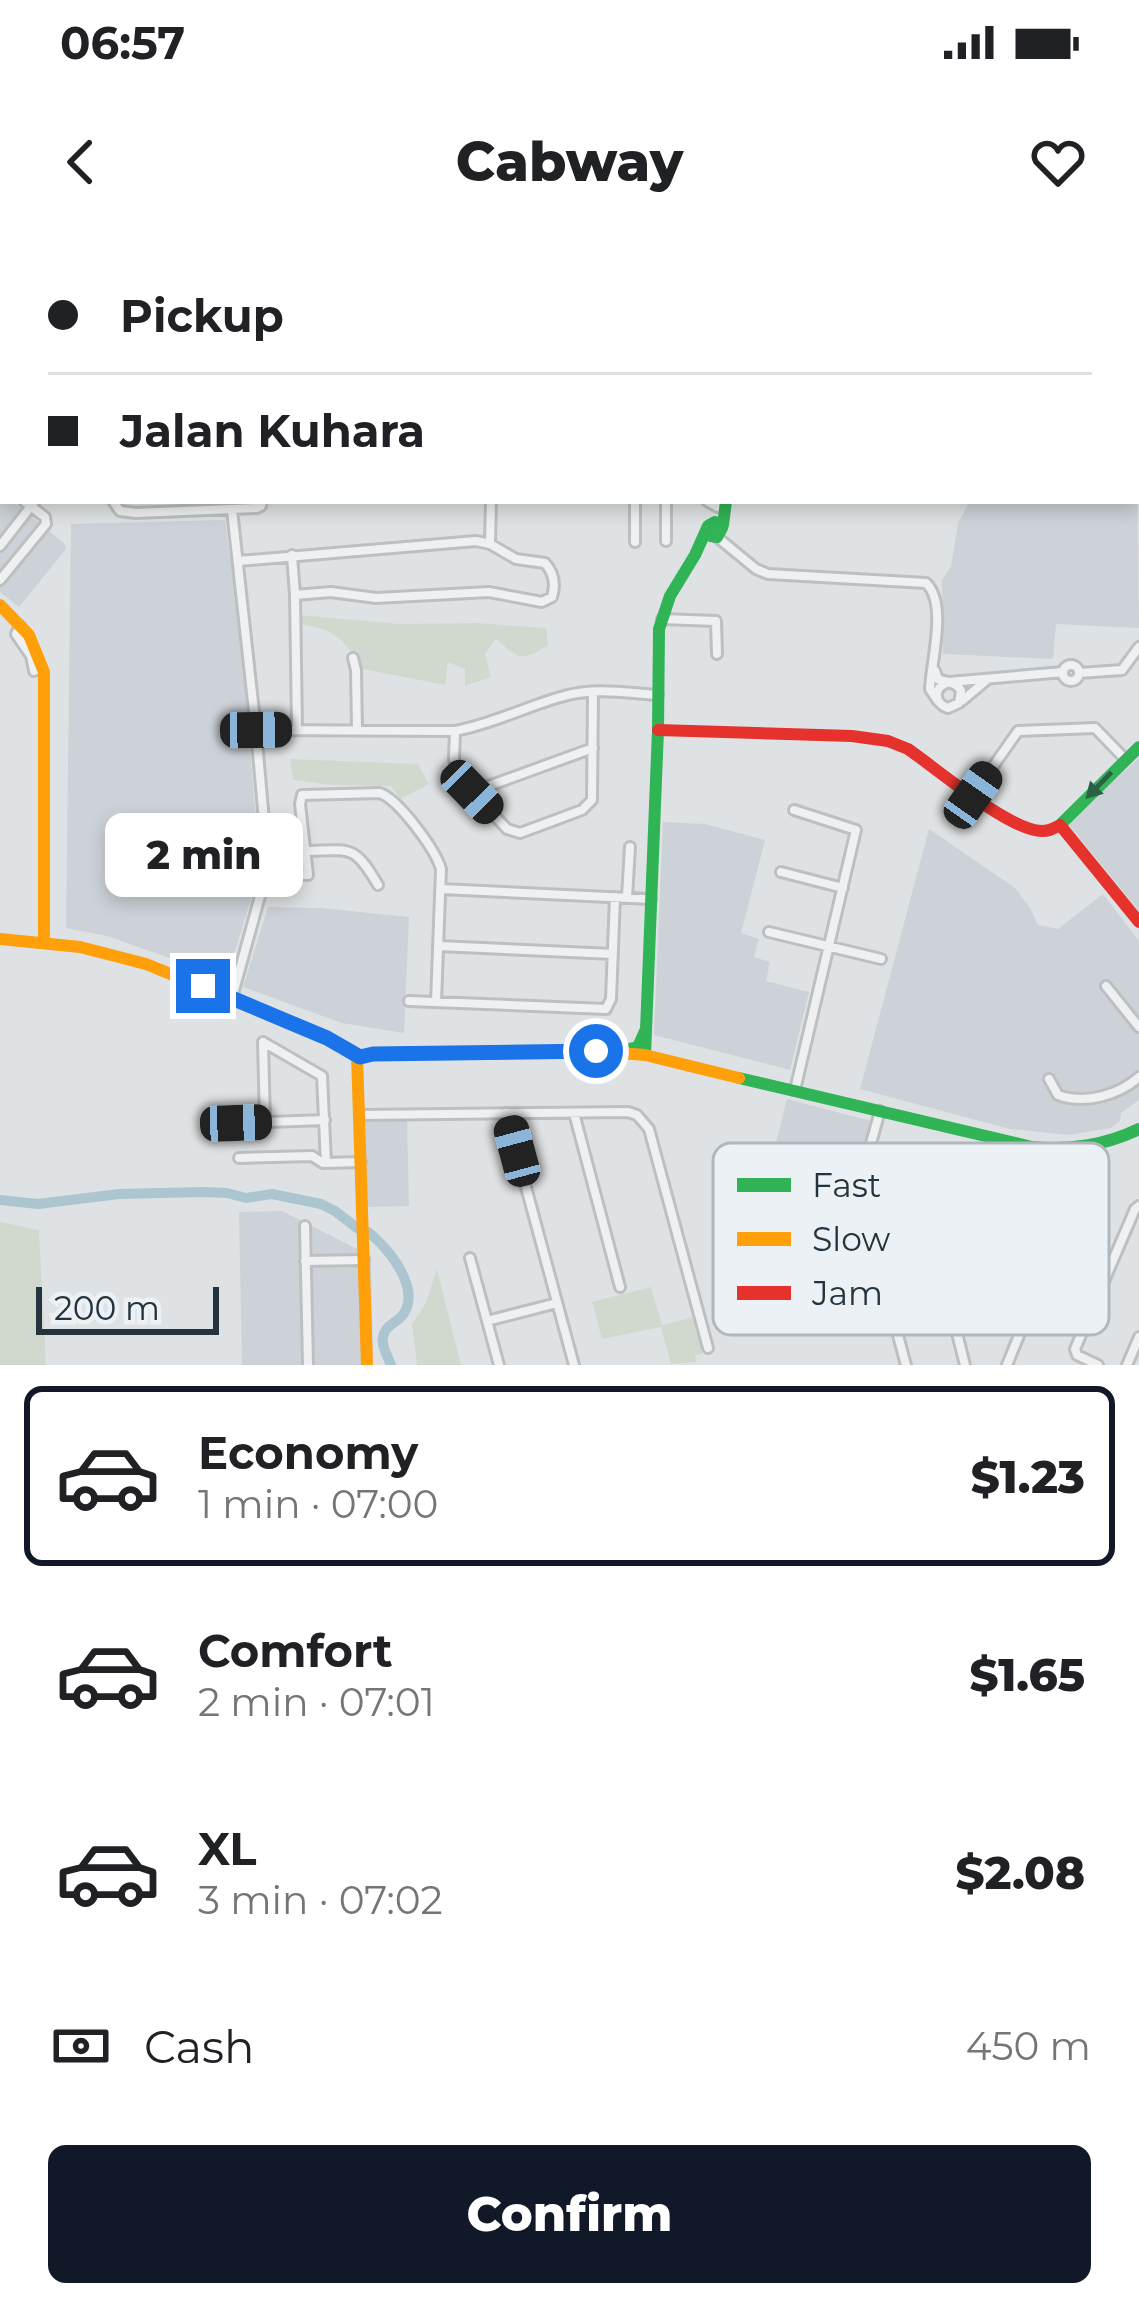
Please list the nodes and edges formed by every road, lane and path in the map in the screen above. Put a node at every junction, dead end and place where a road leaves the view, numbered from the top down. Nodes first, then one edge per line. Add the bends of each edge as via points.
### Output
1 (29, 504) edge
2 (31, 504) edge
3 (114, 504) edge
4 (261, 504) edge
5 (491, 504) edge
6 (635, 504) edge
7 (666, 504) edge
8 (718, 504) edge
9 (232, 510) junction
10 (716, 531) junction
11 (635, 542) dead end
12 (666, 542) dead end
13 (490, 544) junction
14 (0, 546) edge
15 (292, 555) junction
16 (238, 561) junction
17 (0, 580) edge
18 (296, 595) junction
19 (0, 605) edge
20 (661, 620) junction
21 (20, 626) junction
22 (1139, 647) edge
23 (717, 654) dead end
24 (353, 658) dead end
25 (934, 669) junction
26 (34, 671) dead end
27 (989, 678) junction
28 (949, 682) junction
29 (593, 692) junction
30 (658, 695) junction
31 (938, 701) junction
32 (959, 703) junction
33 (297, 729) junction
34 (356, 729) junction
35 (256, 730) junction
36 (455, 730) junction
37 (658, 730) junction
38 (1139, 747) edge
39 (593, 748) junction
40 (1125, 759) junction
41 (472, 792) junction
42 (973, 795) junction
43 (794, 810) dead end
44 (1060, 825) junction
45 (630, 847) dead end
46 (306, 851) junction
47 (781, 872) dead end
48 (268, 873) junction
49 (379, 885) dead end
50 (843, 888) junction
51 (441, 889) junction
52 (615, 897) junction
53 (627, 897) junction
54 (651, 898) junction
55 (1139, 922) edge
56 (769, 932) dead end
57 (0, 939) edge
58 (44, 941) junction
59 (439, 946) junction
60 (829, 946) junction
61 (613, 954) junction
62 (881, 959) dead end
63 (1106, 986) dead end
64 (232, 998) junction
65 (409, 1001) dead end
66 (436, 1002) junction
67 (1139, 1027) edge
68 (646, 1029) junction
69 (596, 1051) junction
70 (362, 1052) junction
71 (645, 1054) junction
72 (668, 1059) junction
73 (1139, 1077) edge
74 (1049, 1078) dead end
75 (795, 1090) junction
76 (880, 1110) junction
77 (506, 1113) junction
78 (574, 1113) junction
79 (360, 1115) junction
80 (325, 1120) junction
81 (265, 1122) junction
82 (236, 1123) dead end
83 (1139, 1129) edge
84 (871, 1143) edge
85 (1013, 1143) edge
86 (1104, 1143) edge
87 (239, 1158) dead end
88 (361, 1162) junction
89 (326, 1163) junction
90 (1139, 1206) edge
91 (305, 1226) dead end
92 (470, 1258) dead end
93 (364, 1260) junction
94 (305, 1261) junction
95 (1109, 1270) edge
96 (620, 1287) dead end
97 (557, 1303) junction
98 (487, 1322) junction
99 (898, 1335) edge
100 (957, 1335) edge
101 (1019, 1335) edge
102 (1081, 1335) edge
103 (1139, 1337) edge
104 (708, 1348) dead end
105 (308, 1365) edge
106 (367, 1365) edge
107 (499, 1365) edge
108 (574, 1365) edge
109 (906, 1365) edge
110 (965, 1365) edge
111 (1007, 1365) edge
112 (1098, 1365) edge
113 (1127, 1365) edge

1 - 14 street
2 - 17 street via 46,524
3 - 9 street via 127,513
4 - 9 street
5 - 13 street
6 - 11 street
7 - 12 street
8 - 10 street
9 - 16 street
10 - 20 street
10 - 25 street via 768,574 930,587
13 - 15 street
13 - 18 street via 509,557 545,563 553,596 542,602 489,592
15 - 16 street
15 - 18 street
16 - 35 street
18 - 33 street
19 - 21 street
20 - 23 street via 716,621
20 - 30 street
21 - 26 street via 16,634
21 - 58 street via 38,652 45,683
22 - 27 street via 1122,670 1078,673 1070,665
24 - 34 street
25 - 28 street
25 - 31 street
27 - 28 street
27 - 32 street
28 - 31 street via 938,688
28 - 32 street via 961,691
29 - 30 street
29 - 36 street
29 - 39 street
30 - 37 street
31 - 32 street via 948,708
33 - 34 street
33 - 35 street
34 - 36 street
35 - 48 street
36 - 41 street via 456,772
37 - 42 street via 888,740
37 - 54 street
38 - 40 street
39 - 41 street
39 - 41 street via 592,800 530,830 507,829
40 - 42 street via 1095,728 1018,731
40 -> 44 street
42 - 44 street via 1024,828
43 - 50 street via 856,830
44 - 55 street
45 - 53 street
46 - 48 street via 308,875
46 - 49 street via 352,852
46 - 51 street via 302,795 385,794 439,861
47 - 50 street
48 - 64 street
50 - 60 street
51 - 52 street
51 - 59 street
52 - 53 street
52 - 61 street
53 - 54 street
54 - 68 street
56 - 60 street
57 - 58 street
58 - 64 street via 128,958
59 - 61 street
59 - 66 street
60 - 62 street
60 - 75 street
61 - 66 street via 606,1009
63 - 67 street
64 - 70 street
65 - 66 street
68 - 69 street via 637,1048
68 - 71 street
68 - 72 street via 652,1051
69 - 70 street
69 - 71 street
70 - 79 street
71 - 72 street
72 - 75 street
73 - 74 street via 1111,1094 1075,1100 1058,1096
75 - 76 street
76 - 84 street
76 - 85 street
77 - 78 street
77 - 79 street
77 - 97 street
78 - 96 street
78 - 104 street via 628,1112 650,1129
79 - 88 street
80 - 81 street
80 - 81 street via 322,1076 263,1042
80 - 89 street
81 - 82 street
83 - 86 street
87 - 89 street via 312,1156
88 - 89 street
88 - 93 street
90 - 95 street
91 - 94 street
92 - 98 street
93 - 94 street
93 - 106 street
94 - 105 street
97 - 98 street
97 - 108 street
98 - 107 street
99 - 109 street
100 - 110 street
101 - 111 street
102 - 112 street via 1077,1355
103 - 113 street

